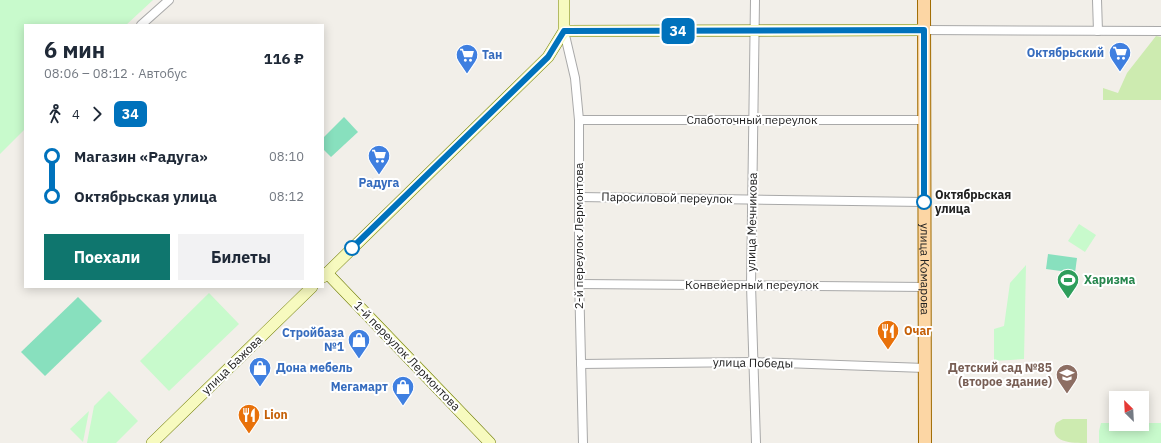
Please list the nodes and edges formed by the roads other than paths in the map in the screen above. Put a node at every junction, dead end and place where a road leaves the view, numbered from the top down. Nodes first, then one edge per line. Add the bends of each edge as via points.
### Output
1 (169, 0) edge
2 (564, 0) edge
3 (755, 0) edge
4 (924, 0) edge
5 (1097, 0) edge
6 (142, 24) edge
7 (924, 30) junction
8 (564, 31) junction
9 (755, 31) junction
10 (1098, 31) junction
11 (1161, 31) edge
12 (753, 119) junction
13 (579, 120) junction
14 (924, 120) junction
15 (579, 197) junction
16 (752, 199) junction
17 (924, 202) junction
18 (324, 273) edge
19 (579, 284) junction
20 (751, 285) junction
21 (925, 287) junction
22 (311, 288) edge
23 (752, 362) junction
24 (581, 364) junction
25 (925, 368) junction
26 (152, 443) edge
27 (490, 443) edge
28 (583, 443) edge
29 (756, 443) edge
30 (925, 443) edge

1 - 6 street
2 - 8 street
3 - 9 street, улица Мечникова
4 - 7 main road, улица Комарова
5 - 10 street
7 - 9 street
7 - 10 street
7 - 14 main road, улица Комарова
8 - 9 street
8 - 13 street, 2-й переулок Лермонтова via 575,78
8 - 18 street via 548,57
9 - 12 street, улица Мечникова
10 - 11 street
12 - 13 street, Слаботочный переулок
12 - 14 street, Слаботочный переулок
12 - 16 street, улица Мечникова
13 - 15 street, 2-й переулок Лермонтова
14 - 17 main road, улица Комарова
15 - 16 street, Паросиловой переулок
15 - 19 street, 2-й переулок Лермонтова
16 - 17 street, Паросиловой переулок
16 - 20 street, улица Мечникова
17 - 21 main road, улица Комарова
18 - 27 street, 1-й переулок Лермонтова
19 - 20 street, Конвейерный переулок
19 - 24 street, 2-й переулок Лермонтова
20 - 21 street, Конвейерный переулок
20 - 23 street, улица Мечникова
21 - 25 main road, улица Комарова
22 - 26 street, улица Бажова
23 - 24 street, улица Победы
23 - 25 street, улица Победы
23 - 29 street, улица Мечникова
24 - 28 street, 2-й переулок Лермонтова
25 - 30 main road, улица Комарова

